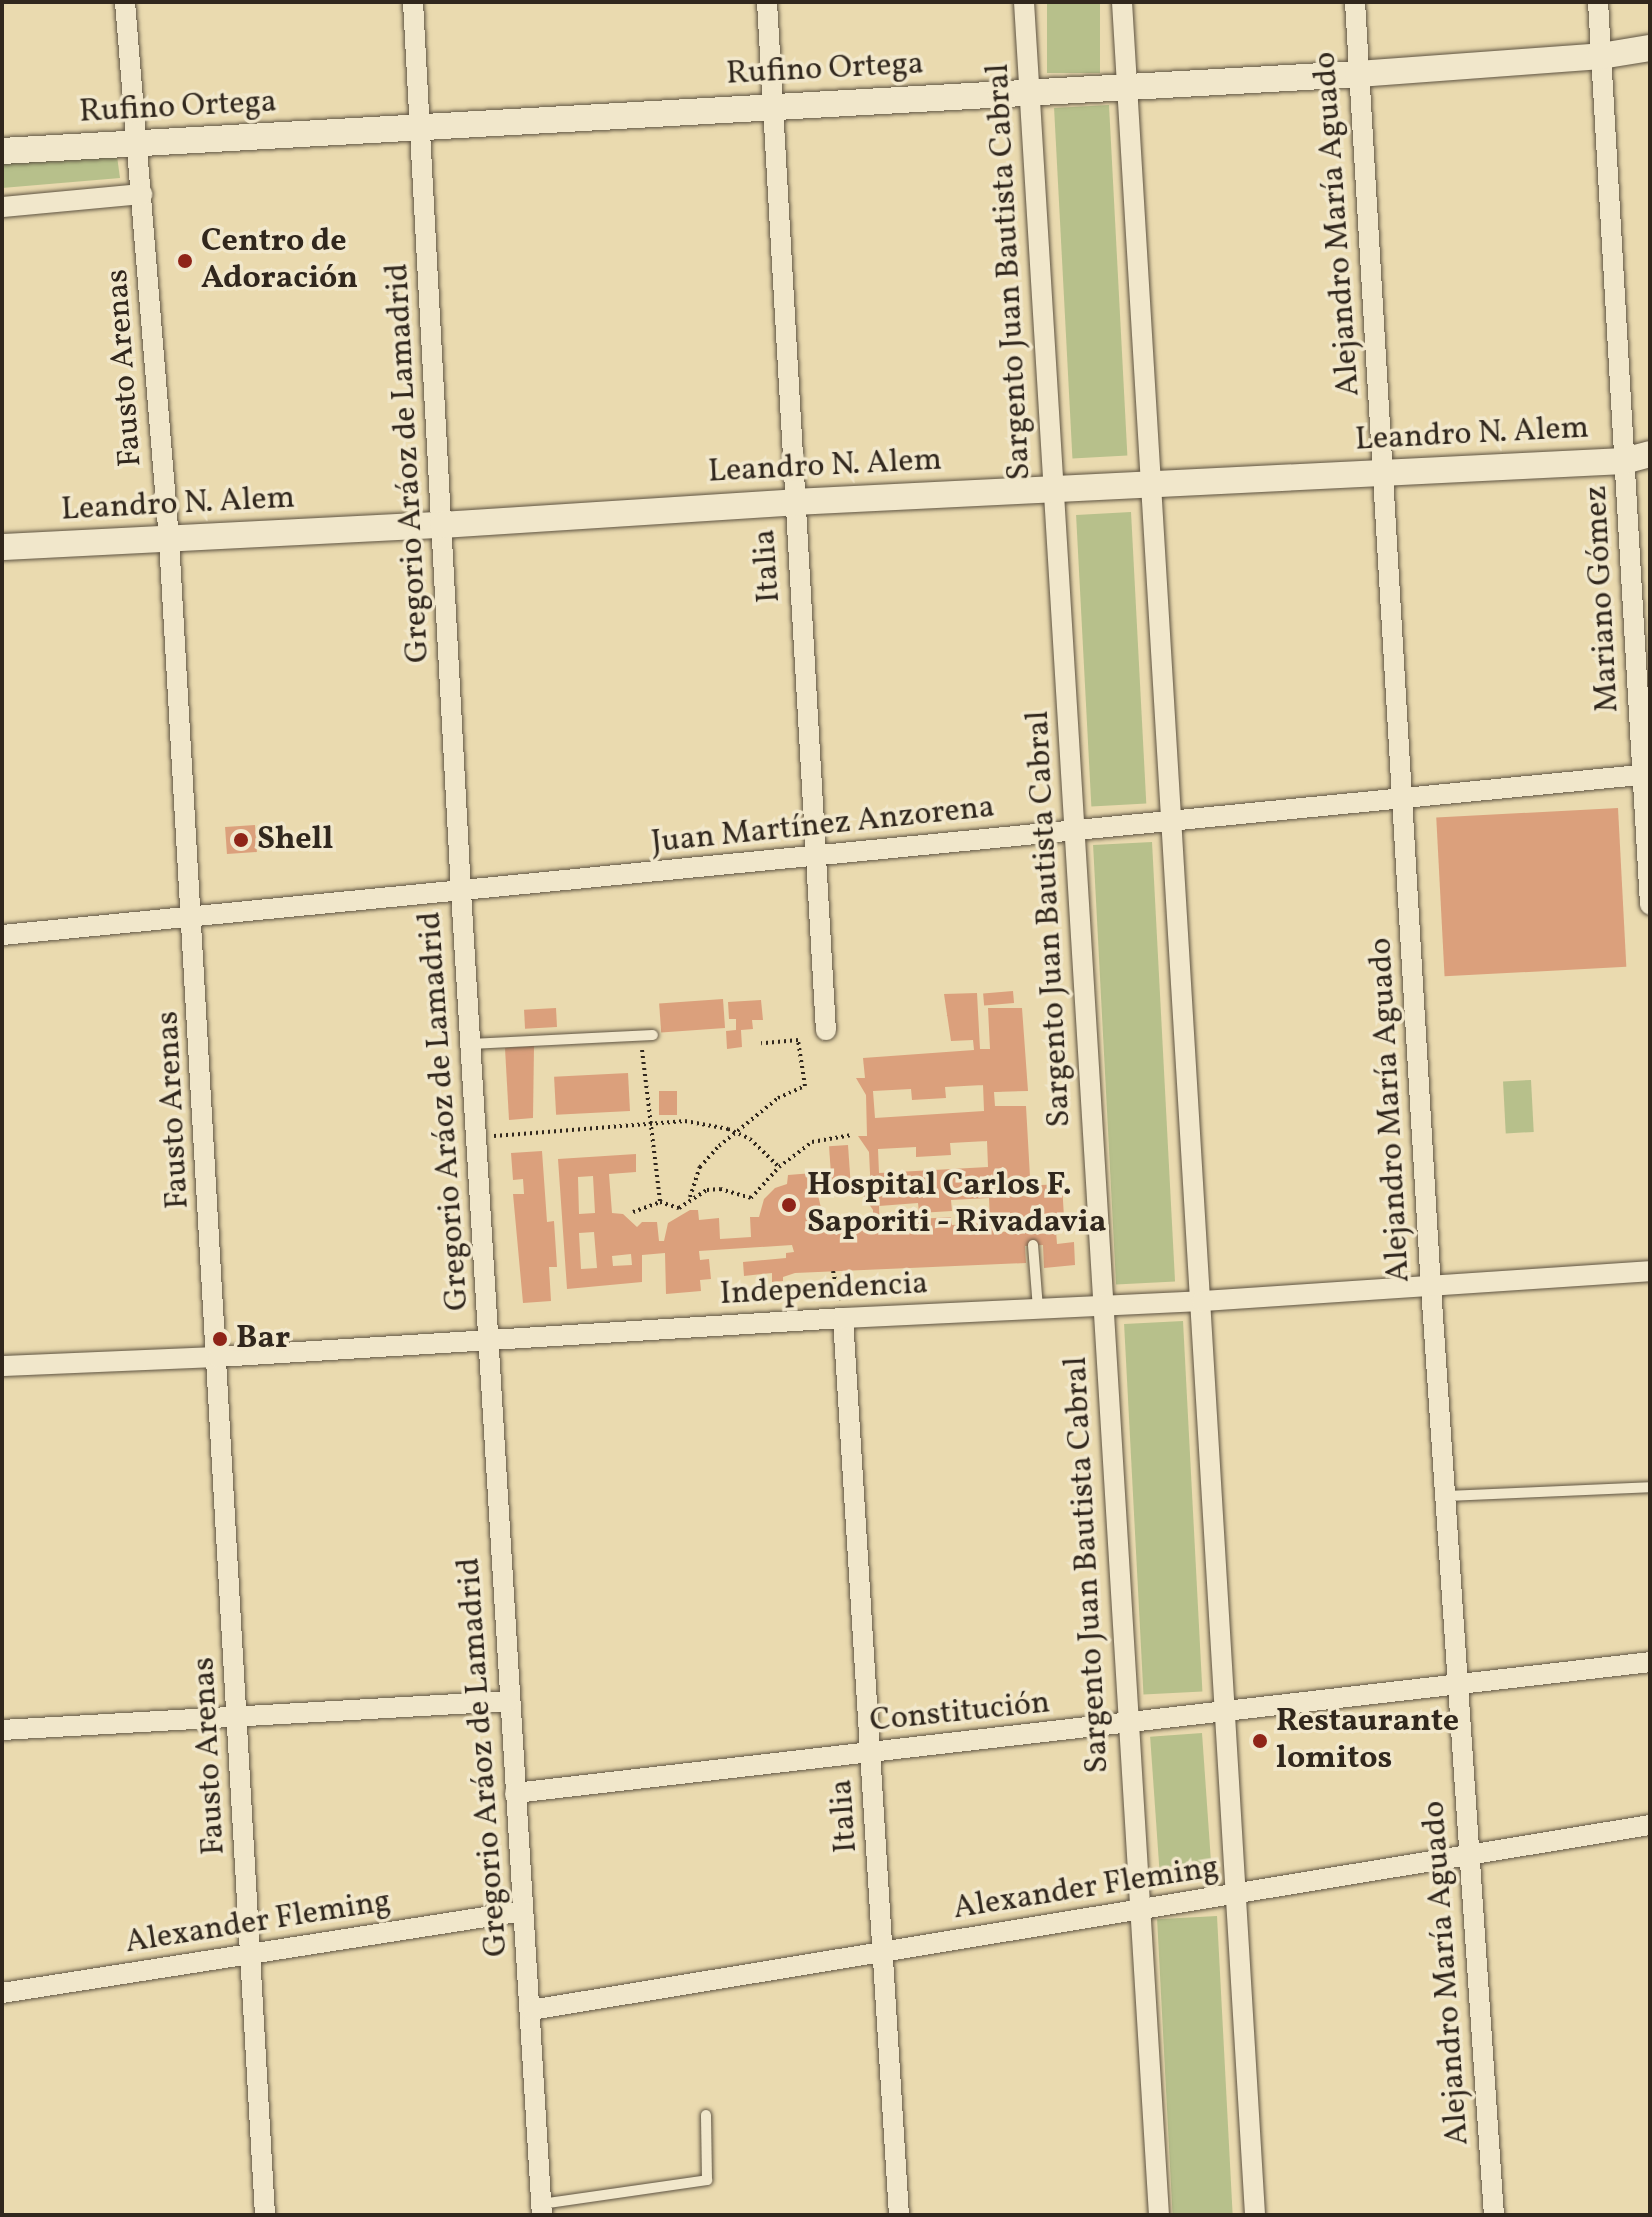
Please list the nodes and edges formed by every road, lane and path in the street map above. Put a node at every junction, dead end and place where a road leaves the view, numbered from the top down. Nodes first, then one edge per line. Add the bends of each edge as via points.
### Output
1 (125, 2) edge
2 (413, 2) edge
3 (767, 2) edge
4 (1024, 2) edge
5 (1122, 2) edge
6 (1355, 2) edge
7 (1598, 2) edge
8 (1650, 48) edge
9 (1601, 56) junction
10 (1358, 74) junction
11 (1127, 88) junction
12 (1030, 93) junction
13 (773, 106) junction
14 (420, 127) junction
15 (138, 145) junction
16 (2, 151) edge
17 (142, 194) junction
18 (2, 207) edge
19 (1650, 454) edge
20 (1624, 461) junction
21 (1385, 473) junction
22 (1152, 485) junction
23 (1053, 490) junction
24 (794, 502) junction
25 (443, 525) junction
26 (169, 540) junction
27 (2, 547) edge
28 (1647, 775) edge
29 (1404, 798) junction
30 (1171, 821) junction
31 (1076, 830) junction
32 (819, 857) junction
33 (461, 892) junction
34 (1650, 905) edge
35 (192, 916) junction
36 (2, 935) edge
37 (826, 1030) dead end
38 (653, 1035) dead end
39 (640, 1036) junction
40 (761, 1043) dead end
41 (470, 1044) junction
42 (653, 1123) junction
43 (735, 1132) junction
44 (851, 1135) dead end
45 (476, 1137) junction
46 (779, 1167) junction
47 (689, 1199) junction
48 (660, 1202) junction
49 (633, 1212) dead end
50 (1033, 1245) dead end
51 (833, 1271) dead end
52 (1650, 1271) edge
53 (1431, 1287) junction
54 (1202, 1301) junction
55 (1103, 1305) junction
56 (1038, 1308) junction
57 (843, 1318) junction
58 (489, 1339) junction
59 (218, 1357) junction
60 (2, 1366) edge
61 (1650, 1487) edge
62 (1446, 1496) junction
63 (1650, 1662) edge
64 (1458, 1686) junction
65 (509, 1701) junction
66 (1226, 1714) junction
67 (238, 1715) junction
68 (1127, 1724) junction
69 (2, 1730) edge
70 (871, 1753) junction
71 (515, 1793) junction
72 (1650, 1825) edge
73 (1468, 1856) junction
74 (1238, 1895) junction
75 (1140, 1910) junction
76 (523, 1911) junction
77 (884, 1951) junction
78 (250, 1955) junction
79 (2, 1993) edge
80 (531, 2010) junction
81 (706, 2115) dead end
82 (541, 2210) edge
83 (265, 2215) edge
84 (899, 2215) edge
85 (1159, 2215) edge
86 (1255, 2215) edge
87 (1494, 2215) edge

1 - 15 street, Fausto Arenas
2 - 14 street, Gregorio Aráoz de Lamadrid
3 - 13 street, Italia
4 - 12 street, Sargento Juan Bautista Cabral
5 - 11 street
6 - 10 street, Alejandro María Aguado
7 - 9 street, Mariano Gómez
8 - 9 street, Rufino Ortega
9 - 10 street, Rufino Ortega
9 - 20 street, Mariano Gómez
10 - 11 street, Rufino Ortega
10 - 21 street, Alejandro María Aguado
11 - 12 street, Rufino Ortega
11 - 22 street
12 - 13 street, Rufino Ortega
12 - 23 street, Sargento Juan Bautista Cabral
13 - 14 street, Rufino Ortega
13 - 24 street, Italia
14 - 15 street, Rufino Ortega
14 - 25 street, Gregorio Aráoz de Lamadrid
15 - 16 street, Rufino Ortega
15 - 17 street, Fausto Arenas
17 - 18 street
17 - 26 street, Fausto Arenas
19 - 20 street, Leandro N. Alem
20 - 21 street, Leandro N. Alem
20 - 28 street, Mariano Gómez
21 - 22 street, Leandro N. Alem
21 - 29 street, Alejandro María Aguado
22 - 23 street, Leandro N. Alem
22 - 30 street
23 - 24 street, Leandro N. Alem
23 - 31 street, Sargento Juan Bautista Cabral
24 - 25 street, Leandro N. Alem
24 - 32 street, Italia
25 - 26 street, Leandro N. Alem
25 - 33 street, Gregorio Aráoz de Lamadrid
26 - 27 street, Leandro N. Alem
26 - 35 street, Fausto Arenas
28 - 29 street, Juan Martínez Anzorena
28 - 34 street, Mariano Gómez
29 - 30 street, Juan Martínez Anzorena
29 - 53 street, Alejandro María Aguado
30 - 31 street, Juan Martínez Anzorena
30 - 54 street
31 - 32 street, Juan Martínez Anzorena
31 - 55 street, Sargento Juan Bautista Cabral
32 - 33 street, Juan Martínez Anzorena
32 - 37 street, Italia
33 - 35 street, Juan Martínez Anzorena
33 - 41 street, Gregorio Aráoz de Lamadrid
35 - 36 street, Juan Martínez Anzorena
35 - 59 street, Fausto Arenas
38 - 39 lane
39 - 41 lane
39 - 42 path
40 - 43 path via 798,1040 805,1086 778,1098
41 - 45 street, Gregorio Aráoz de Lamadrid
42 - 43 path via 685,1121
42 - 45 path
42 - 48 path
43 - 46 path
43 - 47 path via 700,1167
44 - 46 path via 812,1142
45 - 58 street, Gregorio Aráoz de Lamadrid
46 - 47 path via 751,1198 720,1189
47 - 48 path via 679,1208
48 - 49 path
50 - 56 lane
51 - 57 path
52 - 53 street, Independencia
53 - 54 street, Independencia
53 - 62 street, Alejandro María Aguado
54 - 55 street, Independencia
54 - 66 street
55 - 56 street, Independencia
55 - 68 street, Sargento Juan Bautista Cabral
56 - 57 street, Independencia
57 - 58 street, Independencia
57 - 70 street, Italia
58 - 59 street, Independencia
58 - 65 street, Gregorio Aráoz de Lamadrid
59 - 60 street, Independencia
59 - 67 street, Fausto Arenas
61 - 62 lane
62 - 64 street, Alejandro María Aguado
63 - 64 street, Constitución
64 - 66 street, Constitución
64 - 73 street, Alejandro María Aguado
65 - 67 street
65 - 71 street, Gregorio Aráoz de Lamadrid
66 - 68 street, Constitución
66 - 74 street
67 - 69 street
67 - 78 street, Fausto Arenas
68 - 70 street, Constitución
68 - 75 street, Sargento Juan Bautista Cabral
70 - 71 street, Constitución
70 - 77 street, Italia
71 - 76 street, Gregorio Aráoz de Lamadrid
72 - 73 street, Alexander Fleming
73 - 74 street, Alexander Fleming
73 - 87 street, Alejandro María Aguado
74 - 75 street, Alexander Fleming
74 - 86 street
75 - 77 street, Alexander Fleming
75 - 85 street, Sargento Juan Bautista Cabral
76 - 78 street, Alexander Fleming
76 - 80 street, Gregorio Aráoz de Lamadrid
77 - 80 street, Alexander Fleming
77 - 84 street, Italia
78 - 79 street, Alexander Fleming
78 - 83 street, Fausto Arenas
80 - 82 street, Gregorio Aráoz de Lamadrid
81 - 82 lane via 707,2180

